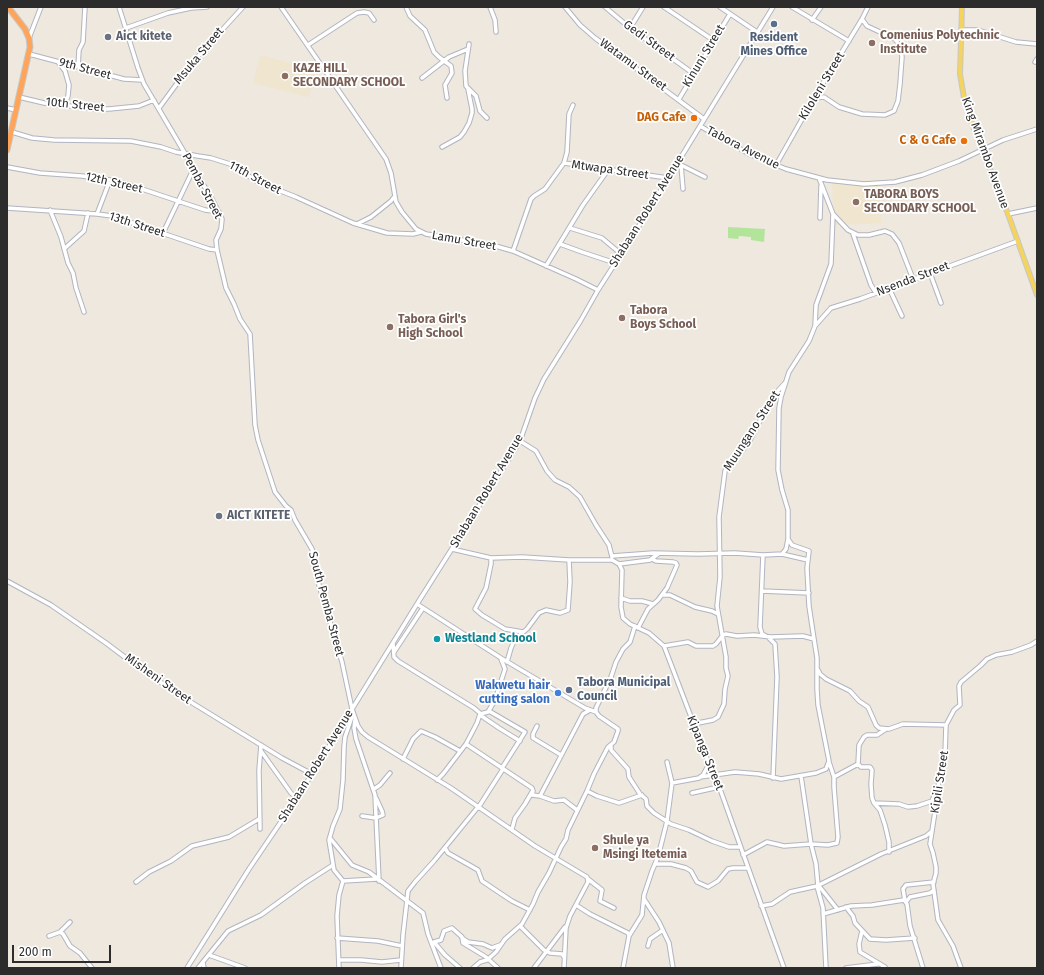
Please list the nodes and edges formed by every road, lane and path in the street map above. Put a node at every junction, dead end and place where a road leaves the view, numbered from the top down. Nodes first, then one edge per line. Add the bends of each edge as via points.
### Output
1 (8, 7) edge
2 (41, 7) edge
3 (85, 7) edge
4 (119, 7) edge
5 (207, 7) edge
6 (242, 7) edge
7 (281, 7) edge
8 (406, 7) edge
9 (490, 7) edge
10 (565, 7) edge
11 (605, 7) edge
12 (643, 7) edge
13 (664, 7) edge
14 (720, 7) edge
15 (773, 7) edge
16 (792, 7) edge
17 (821, 7) edge
18 (868, 7) edge
19 (962, 7) edge
20 (730, 14) junction
21 (862, 19) junction
22 (374, 20) dead end
23 (812, 20) junction
24 (858, 26) junction
25 (867, 26) junction
26 (126, 28) junction
27 (630, 28) junction
28 (962, 30) junction
29 (496, 32) dead end
30 (757, 32) junction
31 (29, 38) junction
32 (713, 40) junction
33 (849, 41) junction
34 (469, 44) dead end
35 (1037, 44) edge
36 (308, 45) junction
37 (468, 49) junction
38 (29, 54) junction
39 (444, 60) junction
40 (58, 62) junction
41 (78, 67) junction
42 (694, 74) junction
43 (422, 78) dead end
44 (142, 80) junction
45 (821, 87) junction
46 (468, 88) junction
47 (19, 97) junction
48 (824, 97) junction
49 (447, 98) dead end
50 (814, 98) junction
51 (679, 99) junction
52 (154, 100) junction
53 (573, 105) dead end
54 (64, 106) junction
55 (7, 108) edge
56 (159, 108) junction
57 (16, 110) junction
58 (487, 118) dead end
59 (704, 119) junction
60 (700, 126) junction
61 (1037, 129) edge
62 (12, 132) junction
63 (442, 147) dead end
64 (982, 149) junction
65 (7, 150) edge
66 (185, 153) junction
67 (564, 163) junction
68 (677, 163) junction
69 (681, 165) junction
70 (776, 165) junction
71 (7, 167) edge
72 (194, 168) junction
73 (608, 170) junction
74 (705, 177) dead end
75 (668, 178) junction
76 (819, 178) junction
77 (110, 180) junction
78 (822, 185) junction
79 (683, 189) dead end
80 (395, 196) junction
81 (178, 200) junction
82 (7, 208) edge
83 (1037, 208) edge
84 (50, 210) junction
85 (219, 212) junction
86 (88, 213) junction
87 (97, 214) junction
88 (833, 214) junction
89 (1008, 214) junction
90 (820, 218) dead end
91 (357, 224) junction
92 (570, 228) junction
93 (421, 232) junction
94 (163, 233) junction
95 (853, 234) junction
96 (1018, 240) junction
97 (560, 244) junction
98 (64, 249) junction
99 (217, 250) junction
100 (513, 251) junction
101 (621, 254) junction
102 (616, 262) junction
103 (546, 266) junction
104 (930, 273) junction
105 (913, 279) junction
106 (889, 288) junction
107 (598, 290) junction
108 (876, 293) junction
109 (1037, 295) edge
110 (941, 303) dead end
111 (84, 312) dead end
112 (902, 316) dead end
113 (815, 326) junction
114 (785, 383) junction
115 (255, 418) joint
116 (520, 441) junction
117 (788, 539) junction
118 (452, 549) junction
119 (719, 553) junction
120 (658, 554) junction
121 (782, 554) junction
122 (764, 555) junction
123 (491, 558) junction
124 (612, 558) junction
125 (652, 559) junction
126 (570, 560) junction
127 (808, 560) junction
128 (619, 564) junction
129 (7, 581) edge
130 (667, 588) junction
131 (762, 591) junction
132 (809, 593) junction
133 (662, 595) junction
134 (670, 595) junction
135 (621, 598) junction
136 (417, 604) junction
137 (653, 604) junction
138 (423, 608) junction
139 (718, 614) junction
140 (637, 627) junction
141 (524, 632) junction
142 (722, 637) junction
143 (767, 637) junction
144 (814, 639) junction
145 (1037, 641) edge
146 (393, 643) junction
147 (664, 646) junction
148 (394, 653) junction
149 (501, 658) junction
150 (507, 662) junction
151 (817, 668) junction
152 (352, 709) junction
153 (590, 710) junction
154 (489, 711) junction
155 (596, 712) junction
156 (481, 714) junction
157 (354, 716) junction
158 (693, 724) junction
159 (946, 725) junction
160 (537, 726) dead end
161 (886, 729) junction
162 (520, 741) junction
163 (466, 744) junction
164 (611, 744) junction
165 (261, 745) junction
166 (261, 751) junction
167 (460, 751) junction
168 (561, 755) junction
169 (403, 759) junction
170 (829, 761) junction
171 (668, 762) dead end
172 (709, 764) junction
173 (858, 764) junction
174 (503, 769) junction
175 (390, 773) dead end
176 (312, 774) junction
177 (715, 776) junction
178 (801, 776) junction
179 (834, 777) junction
180 (700, 778) junction
181 (773, 778) junction
182 (437, 780) junction
183 (672, 783) junction
184 (939, 786) junction
185 (719, 787) junction
186 (374, 789) junction
187 (533, 790) junction
188 (587, 790) junction
189 (692, 793) dead end
190 (375, 795) junction
191 (642, 795) junction
192 (540, 796) junction
193 (297, 798) junction
194 (874, 802) junction
195 (478, 808) junction
196 (578, 810) junction
197 (362, 816) dead end
198 (376, 818) junction
199 (259, 819) junction
200 (667, 822) junction
201 (260, 829) dead end
202 (512, 829) junction
203 (932, 830) junction
204 (330, 838) junction
205 (811, 844) junction
206 (740, 847) junction
207 (445, 848) junction
208 (889, 852) junction
209 (743, 854) junction
210 (556, 858) junction
211 (656, 864) junction
212 (333, 865) junction
213 (747, 868) junction
214 (588, 879) junction
215 (378, 880) junction
216 (343, 881) junction
217 (136, 882) dead end
218 (934, 882) junction
219 (818, 886) junction
220 (934, 890) junction
221 (643, 898) junction
222 (407, 901) junction
223 (905, 901) junction
224 (576, 905) junction
225 (761, 906) junction
226 (846, 907) junction
227 (614, 908) dead end
228 (530, 910) junction
229 (838, 910) junction
230 (823, 914) junction
231 (70, 922) dead end
232 (520, 926) junction
233 (566, 926) junction
234 (663, 930) junction
235 (862, 931) junction
236 (60, 932) junction
237 (428, 934) junction
238 (49, 936) dead end
239 (629, 936) junction
240 (337, 938) junction
241 (462, 938) junction
242 (915, 938) junction
243 (434, 942) junction
244 (500, 945) junction
245 (402, 946) junction
246 (648, 946) dead end
247 (546, 951) junction
248 (209, 955) junction
249 (565, 958) junction
250 (489, 959) junction
251 (339, 960) junction
252 (401, 960) junction
253 (204, 962) junction
254 (878, 964) junction
255 (885, 967) dead end
256 (92, 968) edge
257 (187, 968) edge
258 (198, 968) edge
259 (204, 968) edge
260 (245, 968) edge
261 (339, 968) edge
262 (401, 968) edge
263 (441, 968) edge
264 (460, 968) edge
265 (473, 968) edge
266 (498, 968) edge
267 (534, 968) edge
268 (564, 968) edge
269 (623, 968) edge
270 (673, 968) edge
271 (784, 968) edge
272 (826, 968) edge
273 (846, 968) edge
274 (923, 968) edge
275 (961, 968) edge

1 - 31 highway
2 - 31 street
3 - 41 street via 83,42 78,50
4 - 26 street, Pemba Street
5 - 26 street via 168,13
6 - 56 street, Msuka Street via 192,63
7 - 36 street, Lamu Street
8 - 39 street via 410,16 426,30 434,52
9 - 29 street
10 - 51 street, Watamu Street via 595,38
11 - 27 street, Gedi Street
12 - 27 street
13 - 32 street
14 - 20 street
15 - 30 street, Shabaan Robert Avenue
16 - 23 street
17 - 23 street
18 - 21 street, Kiloleni Street
19 - 28 main road, King Mirambo Avenue
20 - 30 street
20 - 32 street, Kinuni Street
21 - 24 street, Kiloleni Street
21 - 25 street
22 - 36 street via 369,13 357,13
23 - 33 street
24 - 25 street
24 - 33 street, Kiloleni Street
25 - 48 street via 895,39 900,46 900,84 894,110 885,115 862,114 835,105
26 - 44 street, Pemba Street
27 - 42 street, Gedi Street
28 - 35 street via 978,30 1016,42
28 - 64 main road, King Mirambo Avenue via 962,88
30 - 59 street, Shabaan Robert Avenue
31 - 38 highway
32 - 42 street, Kinuni Street
33 - 45 street, Kiloleni Street
34 - 37 street
36 - 80 street, Lamu Street via 386,159
37 - 39 street
37 - 46 street via 465,70
38 - 40 street, 9th Street
38 - 47 highway
39 - 43 street
39 - 49 street via 451,66 452,71 445,85
40 - 41 street, 9th Street
40 - 54 street via 65,71 68,85 68,96
41 - 44 street, 9th Street via 124,79
42 - 51 street, Kinuni Street
44 - 52 street, Pemba Street
45 - 48 street
45 - 50 street, Kiloleni Street
46 - 58 street via 476,96 480,111
46 - 63 street via 472,108 469,123 460,137
47 - 54 street, 10th Street
47 - 57 highway
48 - 50 street
50 - 70 street, Kiloleni Street
51 - 59 street, Watamu Street
52 - 54 street, 10th Street via 139,106 109,109
52 - 56 street, Pemba Street
53 - 67 street, Mtwapa Street via 569,114
55 - 57 street
56 - 66 street, Pemba Street
57 - 62 highway
59 - 60 street, Shabaan Robert Avenue
60 - 68 street, Shabaan Robert Avenue
60 - 70 street, Tabora Avenue via 751,155
61 - 64 street, Tabora Avenue
62 - 65 highway
62 - 66 street, 11th Street via 32,138 54,140 131,142
64 - 76 street, Tabora Avenue via 944,167 894,182 854,184
64 - 89 main road, King Mirambo Avenue
66 - 72 street, Pemba Street
66 - 91 street, 11th Street via 230,164 258,182
67 - 73 street, Mtwapa Street
67 - 100 street via 545,189 531,199
68 - 69 street
68 - 75 street, Shabaan Robert Avenue
69 - 74 street
69 - 79 street
70 - 76 street, Tabora Avenue
71 - 77 street, 12th Street
72 - 81 street
72 - 85 street, Pemba Street
73 - 75 street, Mtwapa Street
73 - 92 street
75 - 101 street, Shabaan Robert Avenue
76 - 78 street, Muungano Street
77 - 81 street, 12th Street
77 - 87 street
78 - 88 street, Muungano Street
78 - 90 street
80 - 91 street via 371,217
80 - 93 street, Lamu Street via 406,217
81 - 85 street, 12th Street
81 - 94 street
82 - 84 street, 13th Street
83 - 89 street
84 - 86 street, 13th Street
84 - 98 street
85 - 99 street, Pemba Street via 222,223 216,240
86 - 87 street, 13th Street
86 - 98 street via 84,231
87 - 94 street, 13th Street
88 - 95 street, Muungano Street
88 - 113 street, Muungano Street via 831,264 816,305
89 - 96 main road, King Mirambo Avenue
91 - 93 street, 11th Street via 388,233
92 - 97 street
92 - 101 street via 602,238
93 - 100 street, Lamu Street
94 - 99 street, 13th Street
95 - 105 street via 863,236 885,231 892,234 899,243
95 - 108 street
96 - 104 street, Nsenda Street
96 - 109 main road, King Mirambo Avenue
97 - 102 street
97 - 103 street
98 - 111 street
99 - 115 street, Pemba Street via 226,288 250,334
100 - 103 street, Lamu Street
101 - 102 street, Shabaan Robert Avenue
102 - 107 street, Shabaan Robert Avenue
103 - 107 street, Lamu Street
104 - 105 street, Nsenda Street
104 - 110 street
105 - 106 street, Nsenda Street
106 - 108 street, Nsenda Street
106 - 112 street
107 - 116 street, Shabaan Robert Avenue via 537,393
108 - 113 street, Nsenda Street via 831,308
113 - 114 street, Muungano Street via 809,341 790,369
114 - 117 street, Muungano Street via 779,408 778,470 788,510
114 - 119 street, Muungano Street via 773,396 750,440 725,471 719,517
115 - 152 street, South Pemba Street via 258,440 275,492 291,510 312,549
116 - 118 street, Shabaan Robert Avenue
116 - 124 street via 536,451 555,480 580,497 607,540
117 - 121 street
117 - 127 street via 792,545 809,551
118 - 123 street
118 - 136 street, Shabaan Robert Avenue
119 - 120 street
119 - 122 street
119 - 139 street, Muungano Street
120 - 124 street
120 - 125 street
121 - 122 street
121 - 127 street
122 - 131 street
123 - 126 street
123 - 141 street via 486,588 475,609 505,629
124 - 126 street
124 - 128 street
125 - 128 street
125 - 130 street via 656,562 676,563
126 - 141 street via 568,610 560,613 546,610 541,612
127 - 132 street
128 - 135 street, Kipanga Street via 622,570
129 - 165 street, Misheni Street via 51,605 161,682
130 - 133 street
130 - 134 street
131 - 132 street
131 - 143 street via 760,627 762,634
132 - 144 street
133 - 134 street
133 - 137 street
134 - 139 street
135 - 137 street
135 - 140 street, Kipanga Street via 623,618
136 - 138 street
136 - 146 street, Shabaan Robert Avenue
137 - 140 street
138 - 148 street
138 - 149 street
139 - 142 street, Muungano Street
140 - 147 street, Kipanga Street
140 - 155 street via 616,662
141 - 150 street via 513,642
142 - 143 street via 726,634
142 - 147 street via 713,646 696,646 688,642
142 - 158 street, Muungano Street via 728,674 724,704 716,718
143 - 144 street via 803,636
143 - 181 street via 775,644 777,677
144 - 151 street via 818,658
145 - 159 street via 987,659 961,682 960,704
146 - 148 street
146 - 152 street, Shabaan Robert Avenue
147 - 158 street, Kipanga Street
148 - 156 street via 398,661
149 - 150 street
149 - 154 street via 505,670
150 - 153 street
151 - 161 street via 820,674 850,691 870,709 876,725
151 - 170 street via 818,705
152 - 157 street, South Pemba Street
152 - 176 street, Shabaan Robert Avenue
153 - 155 street
153 - 168 street via 583,714
154 - 156 street
154 - 162 street via 525,731
155 - 164 street via 618,729
156 - 162 street via 502,731
156 - 163 street
157 - 169 street via 362,732
157 - 186 street via 356,739
157 - 204 street via 345,737 340,809
158 - 172 street, Kipanga Street
159 - 161 street via 903,724
159 - 184 street, Kipili Street via 946,756 940,772
160 - 168 street via 533,738
161 - 173 street via 877,735 864,737 859,745
162 - 174 street
163 - 167 street
163 - 174 street
164 - 188 street
164 - 191 street via 610,750 628,770
165 - 166 street
165 - 176 street, Misheni Street
166 - 193 street
166 - 199 street
167 - 169 street via 421,731 413,739
167 - 182 street
168 - 192 street
169 - 182 street
170 - 178 street via 824,770
170 - 179 street
171 - 183 street
172 - 177 street, Kipanga Street
172 - 180 street
173 - 179 street
173 - 194 street via 872,770
174 - 187 street
174 - 195 street
175 - 186 street
176 - 193 street, Shabaan Robert Avenue
177 - 180 street
177 - 181 street via 735,772
177 - 185 street, Kipanga Street
178 - 181 street
178 - 205 street
179 - 205 street via 837,842 828,845
180 - 183 street
182 - 195 street
183 - 200 street
184 - 194 street via 933,801 924,805 908,807
184 - 203 street, Kipili Street
185 - 189 street
185 - 206 street, Kipanga Street
186 - 190 street
187 - 192 street via 532,795
187 - 202 street via 514,818
188 - 191 street via 619,803
188 - 196 street
190 - 198 street
190 - 198 street via 383,814
191 - 200 street via 647,806
192 - 196 street via 554,801 564,800
193 - 257 street, Shabaan Robert Avenue
194 - 208 street via 885,825
195 - 202 street
195 - 207 street
196 - 210 street
197 - 198 street
198 - 215 street
199 - 201 street
199 - 217 street via 229,837 192,846
200 - 206 street via 724,846
200 - 211 street
202 - 210 street
203 - 208 street via 926,836
203 - 218 street, Kipili Street via 930,844 936,866
204 - 212 street
204 - 215 street via 352,865 366,870
205 - 209 street via 784,846 767,842
205 - 219 street
206 - 209 street, Kipanga Street
207 - 222 street via 409,889
207 - 228 street via 450,854 478,870 482,881
208 - 219 street
209 - 213 street, Kipanga Street
210 - 214 street
210 - 228 street
211 - 213 street via 686,868 692,871 697,882 708,887 728,870
211 - 221 street
212 - 216 street
212 - 248 street via 261,915 228,932
213 - 225 street, Kipanga Street
214 - 224 street
214 - 227 street via 602,890 600,901
215 - 216 street
215 - 222 street
216 - 240 street via 338,901
218 - 220 street, Kipili Street
218 - 223 street via 906,885 903,889
219 - 225 street via 790,892 772,904
219 - 229 street
219 - 230 street
220 - 223 street
220 - 275 street, Kipili Street via 938,920 953,946
221 - 234 street
221 - 239 street via 642,915
222 - 237 street via 422,913
222 - 245 street
223 - 226 street
223 - 242 street
224 - 233 street
224 - 239 street via 627,932
225 - 271 street, Kipanga Street
226 - 229 street
226 - 235 street
228 - 232 street
229 - 230 street
230 - 272 street
231 - 236 street
232 - 244 street
232 - 247 street
233 - 247 street
233 - 249 street
234 - 246 street via 650,939
234 - 270 street via 669,942
235 - 242 street via 873,940
235 - 254 street via 860,951
236 - 238 street
236 - 256 street via 66,942 80,953
237 - 243 street
237 - 263 street
239 - 269 street
240 - 245 street via 372,940
240 - 251 street
241 - 243 street via 451,928 444,931 441,940
241 - 244 street via 492,948
241 - 250 street via 463,943
242 - 274 street
243 - 264 street
244 - 250 street
245 - 252 street
247 - 249 street via 562,954
247 - 267 street
248 - 253 street
248 - 260 street
249 - 268 street
250 - 265 street
250 - 266 street
251 - 252 street
251 - 261 street
252 - 262 street
253 - 258 street
253 - 259 street
254 - 255 street
254 - 273 street

